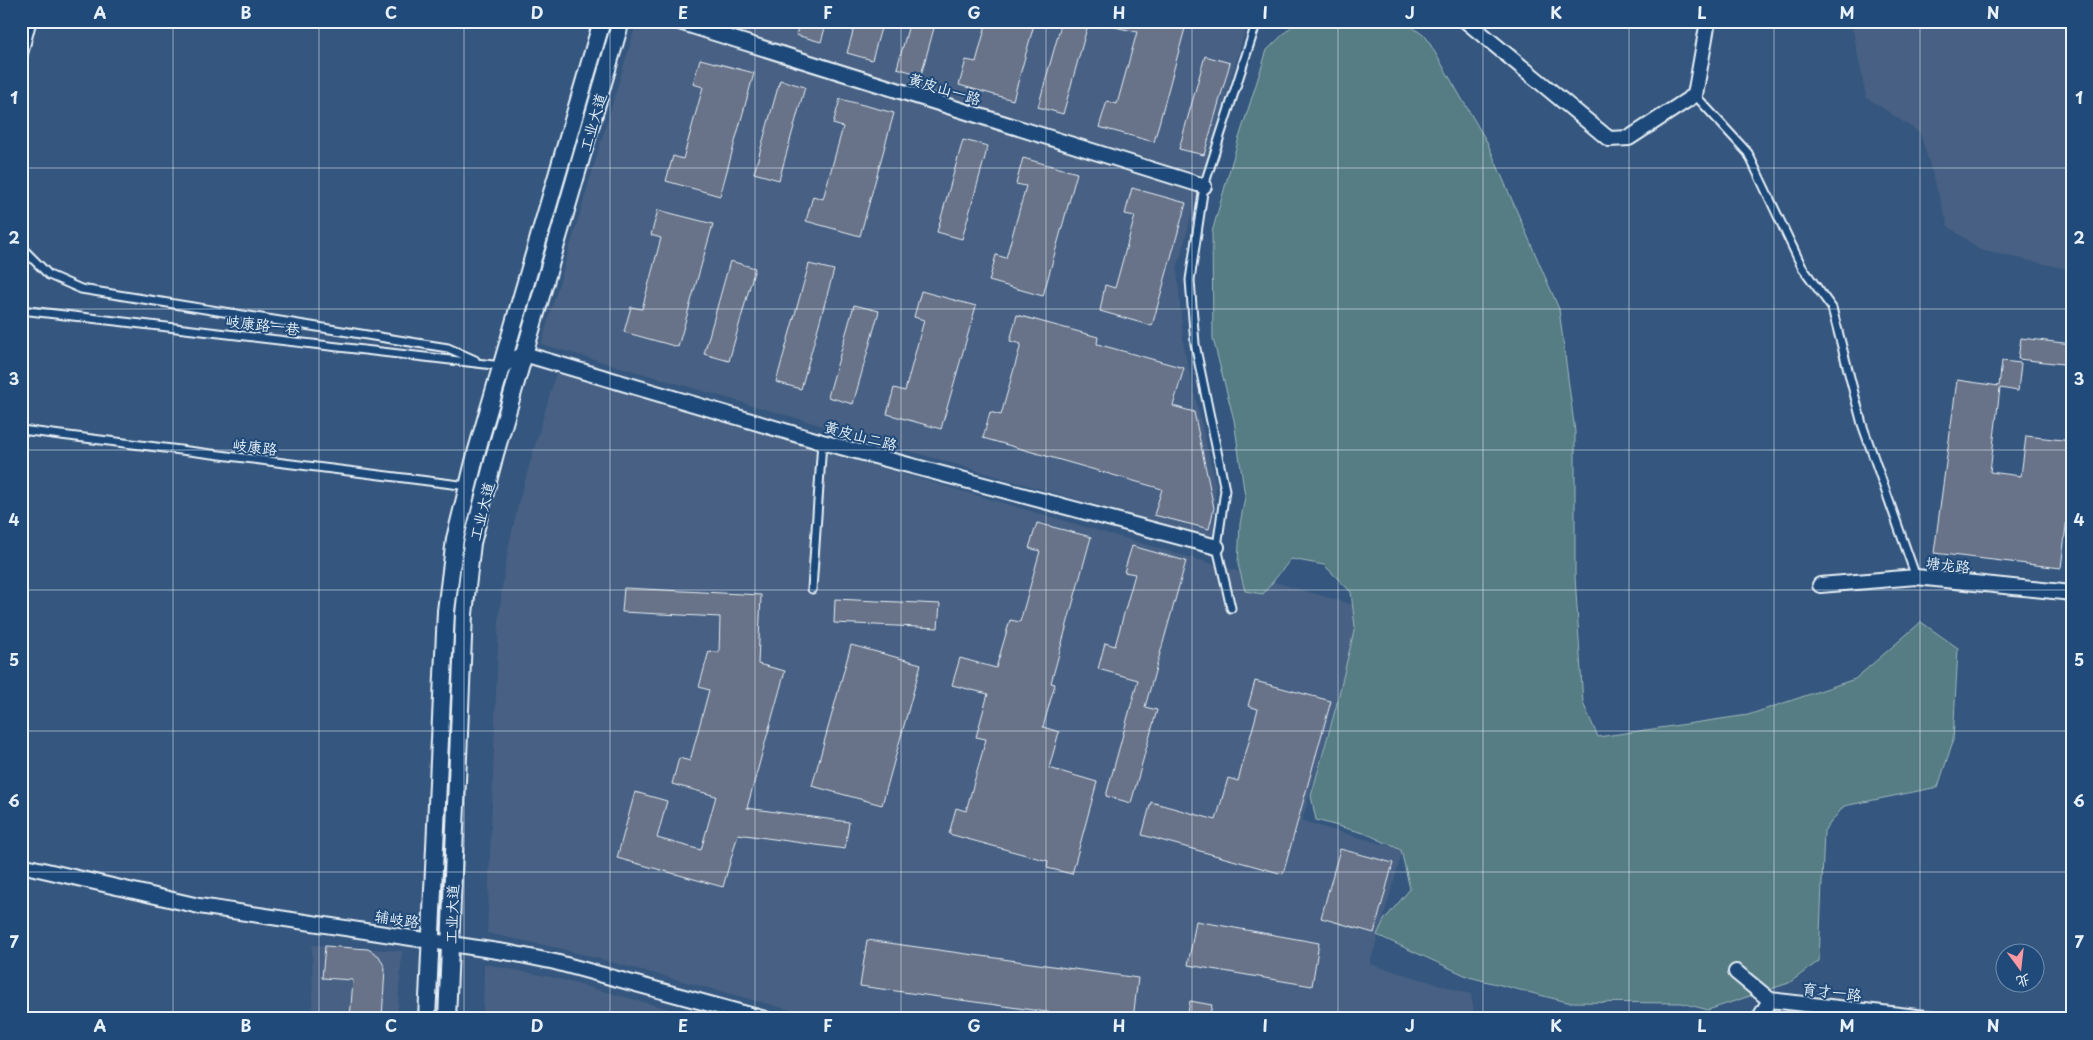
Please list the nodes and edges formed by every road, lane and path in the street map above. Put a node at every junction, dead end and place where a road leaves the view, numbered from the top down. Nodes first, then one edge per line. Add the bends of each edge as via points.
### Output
1 (602, 21) edge
2 (621, 21) edge
3 (676, 21) edge
4 (1257, 21) edge
5 (1466, 21) edge
6 (1708, 21) edge
7 (31, 25) dead end
8 (21, 64) edge
9 (1695, 95) junction
10 (1204, 186) junction
11 (21, 247) edge
12 (21, 310) edge
13 (524, 354) junction
14 (482, 363) junction
15 (502, 366) junction
16 (21, 430) edge
17 (822, 442) junction
18 (467, 486) junction
19 (485, 492) junction
20 (1217, 547) junction
21 (1916, 577) junction
22 (1820, 584) dead end
23 (812, 589) dead end
24 (2072, 593) edge
25 (1231, 608) dead end
26 (21, 865) edge
27 (431, 940) junction
28 (450, 943) junction
29 (1736, 972) dead end
30 (1770, 1000) junction
31 (427, 1019) edge
32 (447, 1019) edge
33 (765, 1019) edge
34 (1759, 1019) edge
35 (1934, 1019) edge

1 - 15 street, 工业大道
2 - 13 street, 工业大道
3 - 10 street, 黄皮山一路
4 - 10 lane
5 - 9 street via 1609,139 1630,138
6 - 9 street
7 - 8 lane
9 - 21 lane via 1748,153 1802,266 1832,308 1862,424
10 - 20 lane via 1190,280 1195,344 1225,490
11 - 14 lane via 50,275 82,289 448,348
12 - 14 lane, 岐康路一巷
13 - 15 street
13 - 17 street, 黄皮山二路
13 - 19 street, 工业大道
14 - 15 lane, 岐康路一巷
15 - 18 street, 工业大道
16 - 18 lane, 岐康路
17 - 20 street, 黄皮山二路
17 - 23 lane
18 - 19 lane, 岐康路
18 - 27 street, 工业大道 via 455,539 446,611
19 - 28 street, 工业大道 via 472,543 464,614
20 - 25 lane
21 - 22 street, 塘龙路
21 - 24 street, 塘龙路
26 - 27 street, 辅岐路 via 190,904
27 - 28 street, 辅岐路
27 - 31 street, 工业大道
28 - 32 street, 工业大道
28 - 33 street, 辅岐路 via 555,962
29 - 30 street
30 - 34 street
30 - 35 street, 育才一路

